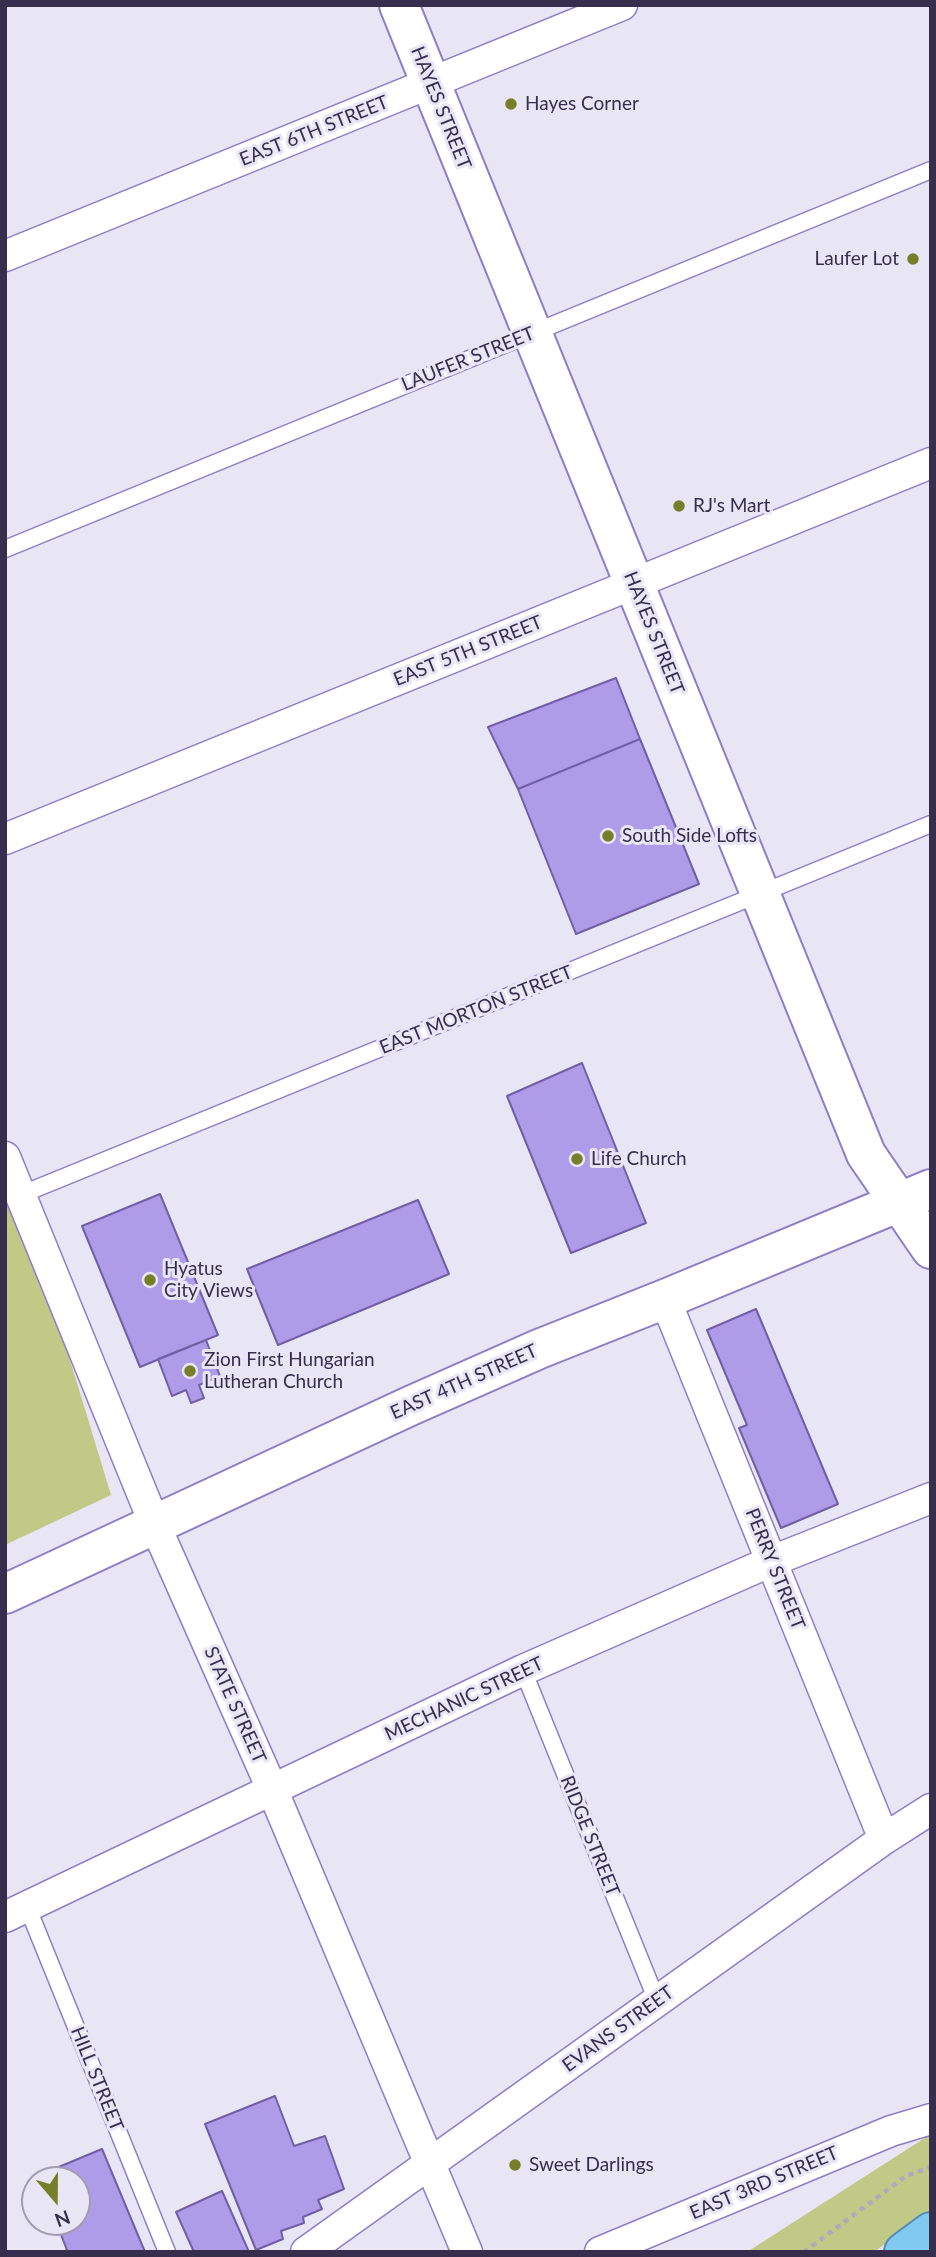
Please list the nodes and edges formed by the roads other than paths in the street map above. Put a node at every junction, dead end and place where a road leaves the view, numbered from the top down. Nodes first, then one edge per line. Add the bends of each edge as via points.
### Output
1 (399, 5) edge
2 (622, 5) edge
3 (431, 83) junction
4 (931, 170) edge
5 (5, 256) edge
6 (532, 332) junction
7 (931, 463) edge
8 (5, 549) edge
9 (634, 583) junction
10 (931, 824) edge
11 (5, 839) edge
12 (761, 894) junction
13 (5, 1157) edge
14 (20, 1195) junction
15 (915, 1195) edge
16 (931, 1249) edge
17 (665, 1299) junction
18 (931, 1498) edge
19 (155, 1525) junction
20 (772, 1561) junction
21 (5, 1594) edge
22 (523, 1670) junction
23 (272, 1789) junction
24 (931, 1809) edge
25 (884, 1839) junction
26 (16, 1911) edge
27 (657, 2001) junction
28 (931, 2119) edge
29 (429, 2164) junction
30 (931, 2232) edge
31 (167, 2252) edge
32 (306, 2252) edge
33 (467, 2252) edge
34 (600, 2252) edge
35 (904, 2252) edge

1 - 3 street, HAYES STREET
2 - 3 street, EAST 6TH STREET
3 - 5 street, EAST 6TH STREET
3 - 6 street, HAYES STREET
4 - 6 lane, LAUFER STREET
6 - 8 lane, LAUFER STREET
6 - 9 street, HAYES STREET
7 - 9 street, EAST 5TH STREET
9 - 11 street, EAST 5TH STREET
9 - 12 street, HAYES STREET
10 - 12 lane, EAST MORTON STREET
12 - 14 lane, EAST MORTON STREET
12 - 15 street, HAYES STREET via 866,1154
13 - 14 street, STATE STREET
14 - 19 street, STATE STREET
15 - 16 street, HAYES STREET
15 - 17 street, EAST 4TH STREET
17 - 19 street, EAST 4TH STREET via 457,1385
17 - 20 street, PERRY STREET
18 - 20 street, MECHANIC STREET
19 - 21 street, EAST 4TH STREET
19 - 23 street, STATE STREET
20 - 22 street, MECHANIC STREET
20 - 25 street, PERRY STREET
22 - 23 street, MECHANIC STREET
22 - 27 lane, RIDGE STREET
23 - 26 street, MECHANIC STREET
23 - 29 street, STATE STREET
24 - 25 street, EVANS STREET
25 - 27 street, EVANS STREET
26 - 31 lane, HILL STREET
27 - 29 street, EVANS STREET
28 - 34 street, EAST 3RD STREET via 891,2131
29 - 32 street, EVANS STREET
29 - 33 street, STATE STREET
30 - 35 highway

